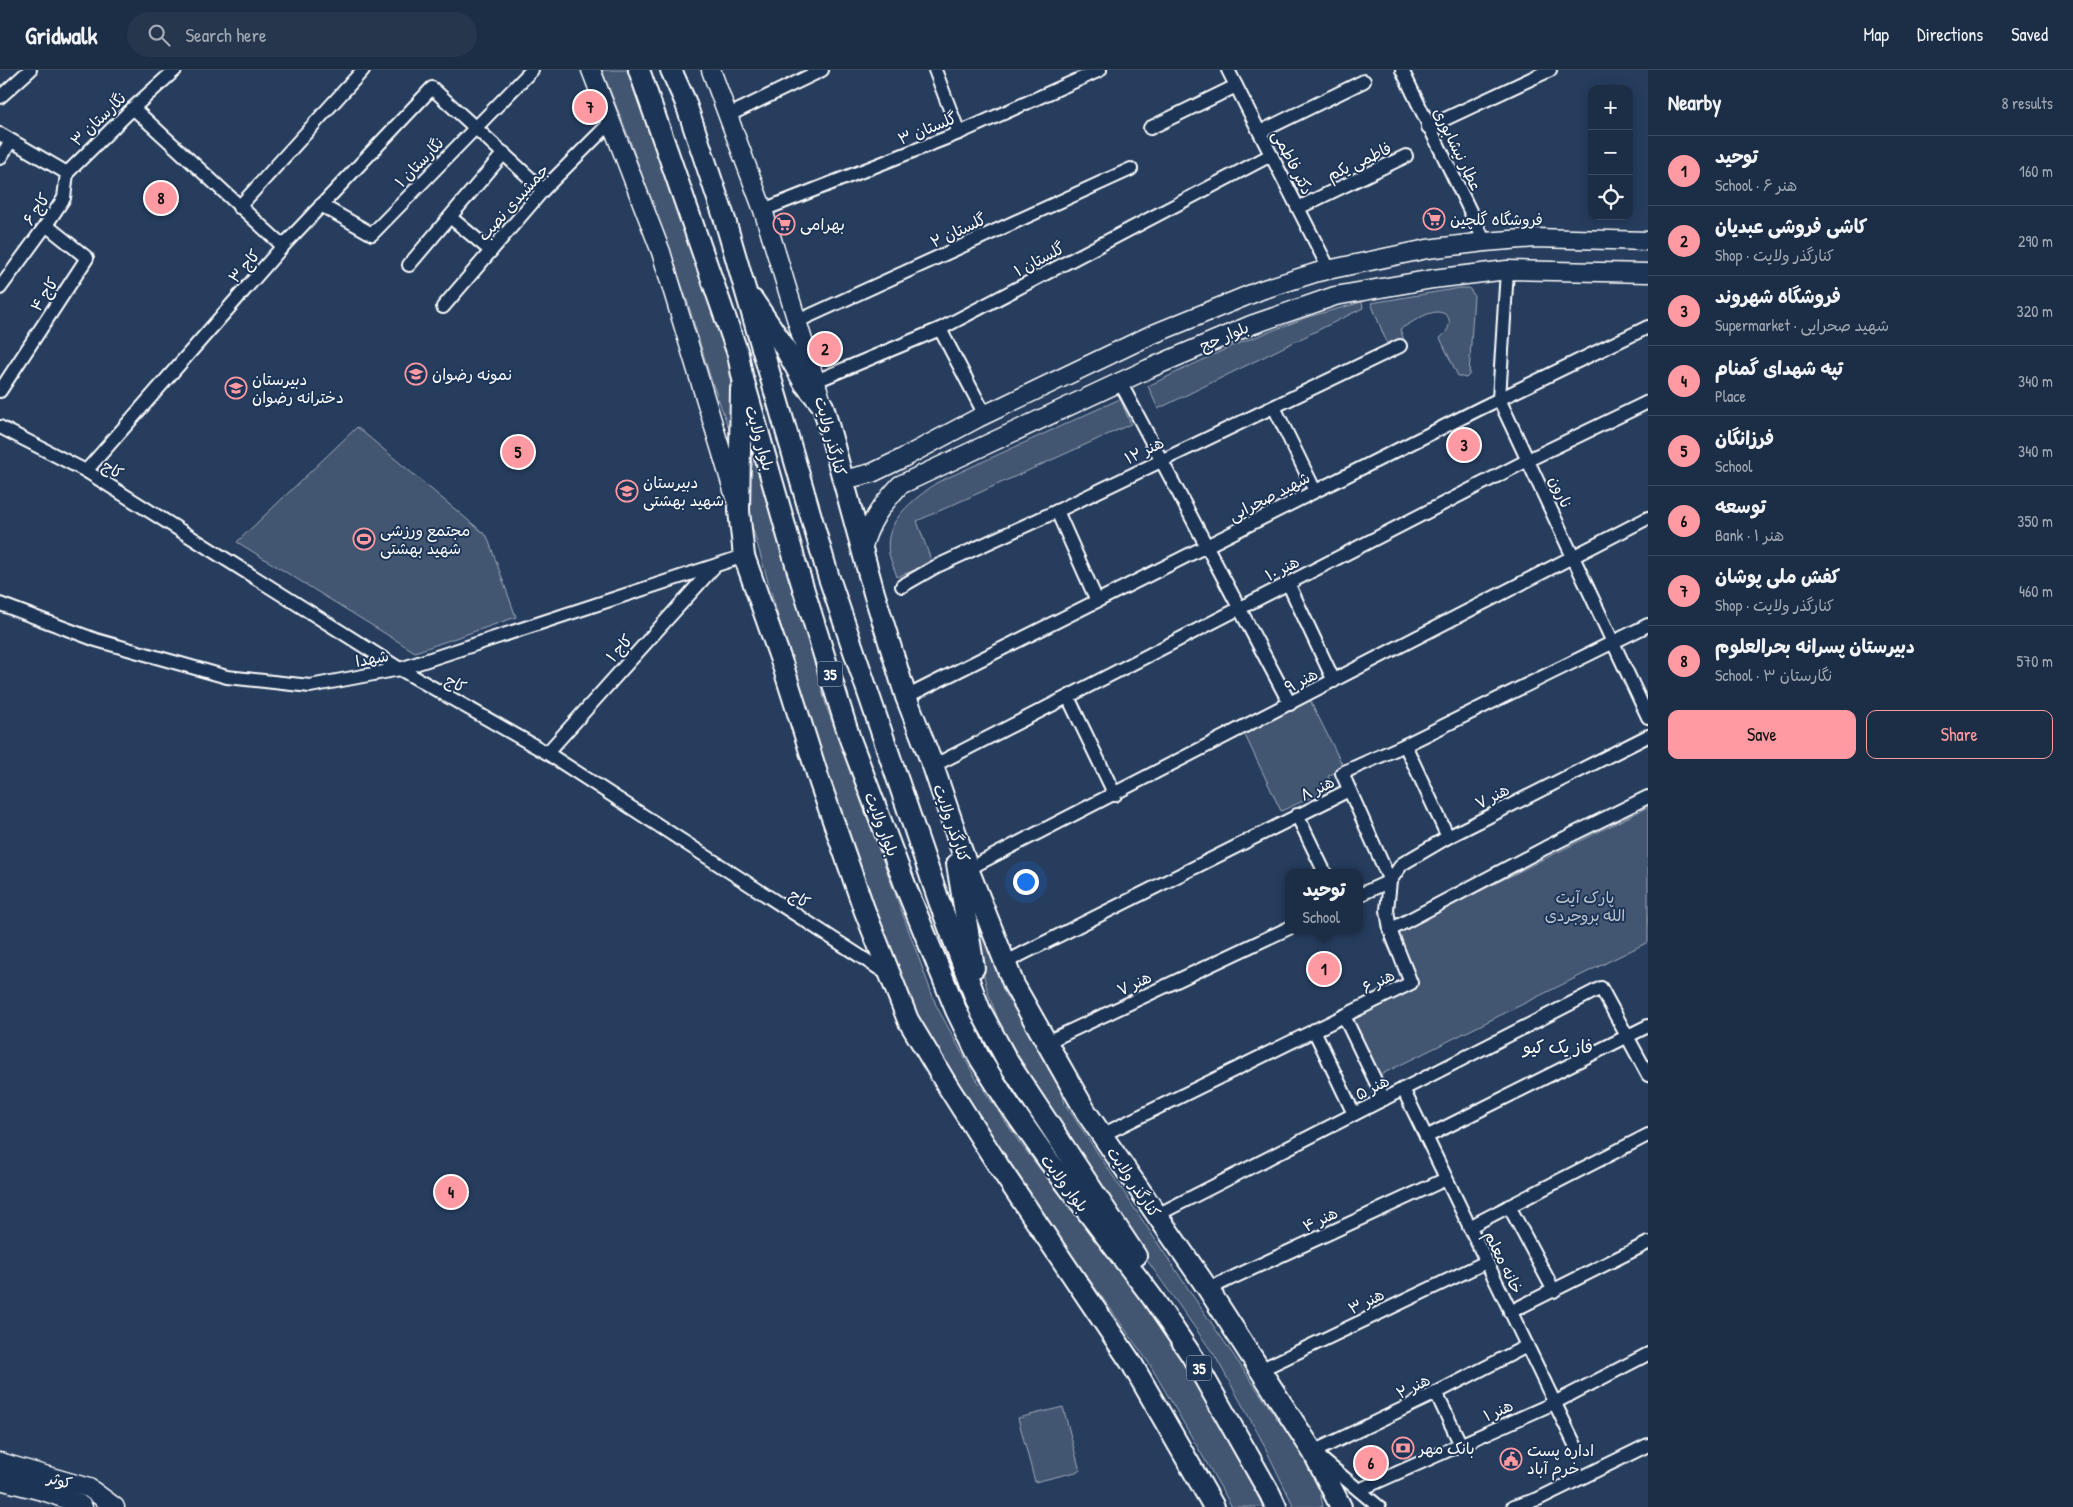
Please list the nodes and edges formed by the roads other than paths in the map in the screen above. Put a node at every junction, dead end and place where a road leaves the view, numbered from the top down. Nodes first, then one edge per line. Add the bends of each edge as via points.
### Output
1 (30, 70) edge
2 (175, 70) edge
3 (363, 70) edge
4 (532, 70) edge
5 (591, 70) edge
6 (671, 70) edge
7 (711, 70) edge
8 (822, 70) edge
9 (934, 70) edge
10 (1100, 70) edge
11 (1228, 70) edge
12 (1402, 70) edge
13 (1550, 70) edge
14 (642, 76) edge
15 (1364, 81) dead end
16 (1236, 86) junction
17 (0, 97) edge
18 (685, 101) junction
19 (132, 108) junction
20 (730, 115) junction
21 (611, 122) junction
22 (1428, 126) junction
23 (476, 127) junction
24 (1150, 128) dead end
25 (1260, 132) junction
26 (958, 133) junction
27 (6, 138) edge
28 (504, 153) junction
29 (1271, 155) junction
30 (1406, 156) dead end
31 (0, 158) edge
32 (1131, 169) dead end
33 (67, 173) junction
34 (543, 190) junction
35 (682, 196) junction
36 (321, 205) junction
37 (239, 207) junction
38 (1298, 208) junction
39 (763, 210) junction
40 (450, 217) junction
41 (725, 220) junction
42 (46, 225) junction
43 (1648, 241) edge
44 (1485, 242) junction
45 (283, 246) junction
46 (491, 251) junction
47 (409, 265) dead end
48 (1328, 269) junction
49 (1507, 270) junction
50 (1648, 273) edge
51 (0, 288) edge
52 (745, 288) junction
53 (443, 306) dead end
54 (798, 321) junction
55 (1648, 327) edge
56 (940, 329) junction
57 (1400, 346) dead end
58 (742, 375) junction
59 (816, 380) junction
60 (1120, 382) junction
61 (0, 391) edge
62 (1499, 398) junction
63 (1648, 402) edge
64 (823, 406) junction
65 (1274, 407) junction
66 (985, 415) junction
67 (0, 427) edge
68 (901, 460) junction
69 (1160, 460) junction
70 (1528, 460) junction
71 (86, 472) junction
72 (843, 480) junction
73 (910, 481) junction
74 (1315, 491) junction
75 (1057, 510) junction
76 (739, 511) junction
77 (1648, 518) edge
78 (1206, 546) junction
79 (862, 550) junction
80 (744, 556) junction
81 (1574, 557) junction
82 (716, 565) junction
83 (1288, 583) junction
84 (902, 586) dead end
85 (1097, 601) junction
86 (0, 604) edge
87 (1240, 608) junction
88 (1648, 625) edge
89 (1614, 642) junction
90 (400, 670) junction
91 (1334, 681) junction
92 (906, 696) junction
93 (1068, 697) junction
94 (1290, 704) junction
95 (1648, 717) edge
96 (1648, 736) edge
97 (1404, 745) junction
98 (547, 753) junction
99 (933, 766) junction
100 (1349, 790) junction
101 (1115, 794) junction
102 (1648, 797) edge
103 (1297, 815) junction
104 (1448, 837) junction
105 (958, 841) junction
106 (968, 869) junction
107 (1323, 869) edge
108 (1390, 881) junction
109 (1363, 893) edge
110 (1285, 930) edge
111 (1390, 930) junction
112 (1006, 962) junction
113 (890, 976) junction
114 (980, 1010) junction
115 (1344, 1016) junction
116 (1648, 1026) edge
117 (1314, 1030) junction
118 (1628, 1037) junction
119 (1047, 1042) junction
120 (1648, 1075) edge
121 (1403, 1089) junction
122 (1384, 1099) junction
123 (1354, 1114) junction
124 (1102, 1135) junction
125 (1648, 1135) edge
126 (1426, 1137) junction
127 (1446, 1178) junction
128 (1509, 1206) junction
129 (1157, 1215) junction
130 (1469, 1227) junction
131 (1648, 1243) edge
132 (1486, 1262) junction
133 (1208, 1289) junction
134 (1554, 1290) junction
135 (1510, 1312) junction
136 (1527, 1346) junction
137 (1648, 1354) edge
138 (1260, 1370) junction
139 (1436, 1394) junction
140 (1554, 1403) junction
141 (1461, 1444) junction
142 (1648, 1445) edge
143 (1576, 1449) dead end
144 (1313, 1452) junction
145 (0, 1462) edge
146 (0, 1480) edge
147 (1359, 1490) junction
148 (83, 1507) edge
149 (115, 1507) edge
150 (1214, 1507) edge
151 (1276, 1507) edge
152 (1288, 1507) edge
153 (1342, 1507) edge
154 (1379, 1507) edge
155 (1513, 1507) edge

1 - 17 street
2 - 19 street, نگارستان ۳
3 - 37 street
4 - 23 street, نگارستان ۱
5 - 21 main road
6 - 18 main road, بلوار ولایت / 35
7 - 20 main road, کنارگذر ولایت
8 - 20 street
9 - 26 street
10 - 26 street, گلستان ۳
11 - 16 street, دکتر فاطمی
12 - 22 street, عطار نیشابوری
13 - 22 street
14 - 18 main road via 670,127 685,126
14 - 35 main road, بلوار ولایت / 35
15 - 25 street
16 - 24 street
16 - 25 street, دکتر فاطمی
18 - 41 main road, بلوار ولایت / 35
19 - 33 street, نگارستان ۳
19 - 37 street
20 - 39 main road, کنارگذر ولایت
21 - 34 street, جمشیدی نصب
21 - 76 main road via 661,252
22 - 44 street, عطار نیشابوری
23 - 28 street
23 - 36 street, نگارستان ۱ via 372,234
23 - 36 street, کاج ۳ via 432,88
25 - 29 street, دکتر فاطمی
26 - 39 street, گلستان ۳
27 - 31 street
27 - 33 street
28 - 34 street
28 - 40 street
29 - 38 street, دکتر فاطمی
29 - 56 street, گلستان ۱
30 - 38 street, فاطمی یکم
32 - 54 street, گلستان ۲
33 - 42 street, کاج ۶ via 64,198
34 - 46 street, جمشیدی نصب
35 - 41 main road via 683,172 694,167 700,172
35 - 58 main road, بلوار ولایت / 35 via 738,354
36 - 45 street, کاج ۳
37 - 45 street
38 - 48 street, دکتر فاطمی
39 - 54 main road, کنارگذر ولایت
40 - 46 street
40 - 47 street
41 - 52 main road, بلوار ولایت / 35
42 - 51 street, کاج ۶
42 - 61 street, کاج ۴ via 87,258
43 - 44 main road, بلوار حج via 1535,238
44 - 48 main road, بلوار حج via 1427,249
45 - 71 street, کاج ۳
46 - 53 street, جمشیدی نصب
48 - 66 main road, بلوار حج via 1261,290 1151,335
49 - 50 main road, بلوار حج
49 - 60 main road, بلوار حج via 1335,296 1250,325
49 - 62 street, نارون
52 - 64 main road via 805,384
52 - 114 main road, بلوار ولایت / 35 via 831,584 939,901
54 - 59 main road, کنارگذر ولایت
55 - 62 street, شهید صحرایی
56 - 59 street, گلستان ۱
56 - 66 street
57 - 65 street, هنر ۱۲
58 - 76 main road
58 - 151 main road, بلوار ولایت / 35 via 850,739 956,1010 979,1057 1006,1100 1192,1356
59 - 64 main road, کنارگذر ولایت
60 - 69 street
60 - 73 main road, بلوار حج
62 - 70 street, نارون
62 - 74 street, شهید صحرایی
63 - 70 street, هنر ۱۰
64 - 72 main road, کنارگذر ولایت
65 - 69 street, هنر ۱۲
65 - 74 street
66 - 68 main road, بلوار حج
67 - 71 street, کاج
68 - 72 main road, بلوار حج via 872,473
68 - 73 main road via 897,473 900,478
69 - 75 street, هنر ۱۲
69 - 78 street
70 - 81 street, نارون
70 - 83 street, هنر ۱۰
71 - 90 street, کاج
72 - 79 main road, کنارگذر ولایت
73 - 79 main road, بلوار حج via 900,485 878,511 867,529
74 - 78 street, شهید صحرایی
75 - 84 street, هنر ۱۲ via 935,567
75 - 85 street
76 - 80 main road
77 - 81 street, هنر ۹
78 - 85 street, شهید صحرایی
78 - 87 street
79 - 92 main road, کنارگذر ولایت
80 - 82 street, شهدا
80 - 113 main road via 820,783
81 - 89 street, نارون
81 - 91 street, هنر ۹
82 - 90 street, شهدا
82 - 98 street, کاج ۱
83 - 87 street, هنر ۱۰
83 - 91 street
85 - 92 street, شهید صحرایی
86 - 90 street, شهدا via 96,640 227,677 310,686
87 - 93 street, هنر ۱۰
87 - 94 street
88 - 89 street, هنر ۸
89 - 95 street, نارون
89 - 97 street, هنر ۸
90 - 98 street, کاج
91 - 94 street, هنر ۹
92 - 99 main road, کنارگذر ولایت
93 - 99 street, هنر ۱۰
93 - 101 street
94 - 101 street, هنر ۹
96 - 104 street, هنر ۷
97 - 100 street, هنر ۸ via 1342,773
97 - 104 street
98 - 113 street, کاج
99 - 105 main road, کنارگذر ولایت
100 - 103 street, هنر ۸
100 - 108 street
101 - 106 street, هنر ۹
102 - 111 street
103 - 107 street
103 - 112 street, هنر ۸
104 - 108 street, هنر ۷ via 1402,864
105 - 106 main road, کنارگذر ولایت
105 - 114 main road via 957,865
106 - 112 main road, کنارگذر ولایت
108 - 109 street, هنر ۷
108 - 111 street
110 - 119 street, هنر ۷
111 - 115 street, هنر ۶ via 1411,983
112 - 119 main road, کنارگذر ولایت via 1014,985
113 - 150 main road via 908,1020 946,1085 1132,1364
114 - 152 main road, بلوار ولایت / 35 via 1008,1062 1123,1238 1223,1382
115 - 117 street, هنر ۶
115 - 122 street
116 - 118 street
117 - 123 street
117 - 124 street, هنر ۶
118 - 120 street
118 - 121 street, هنر ۵ via 1601,988
118 - 126 street
119 - 124 main road, کنارگذر ولایت
121 - 122 street, هنر ۵
121 - 126 street, خانه معلم
122 - 123 street, هنر ۵
123 - 129 street, هنر ۵
124 - 129 main road, کنارگذر ولایت
125 - 128 street
126 - 127 street, خانه معلم
127 - 130 street, خانه معلم
127 - 133 street, هنر ۴
128 - 130 street
128 - 134 street
129 - 133 main road, کنارگذر ولایت
130 - 132 street, خانه معلم
131 - 134 street
132 - 135 street, خانه معلم
132 - 138 street, هنر ۳
133 - 138 main road, کنارگذر ولایت
134 - 135 street
135 - 136 street, خانه معلم
136 - 139 street, هنر ۲
136 - 140 street, خانه معلم
137 - 140 street, هنر ۱
138 - 144 main road, کنارگذر ولایت
139 - 141 street
139 - 144 street, هنر ۲
140 - 141 street, هنر ۱
140 - 143 street, خانه معلم
141 - 147 street, هنر ۱
142 - 155 street via 1538,1499
144 - 147 street
144 - 153 main road, کنارگذر ولایت
145 - 149 main road, کوثر via 89,1488
146 - 148 main road, کوثر via 46,1492
147 - 154 street

